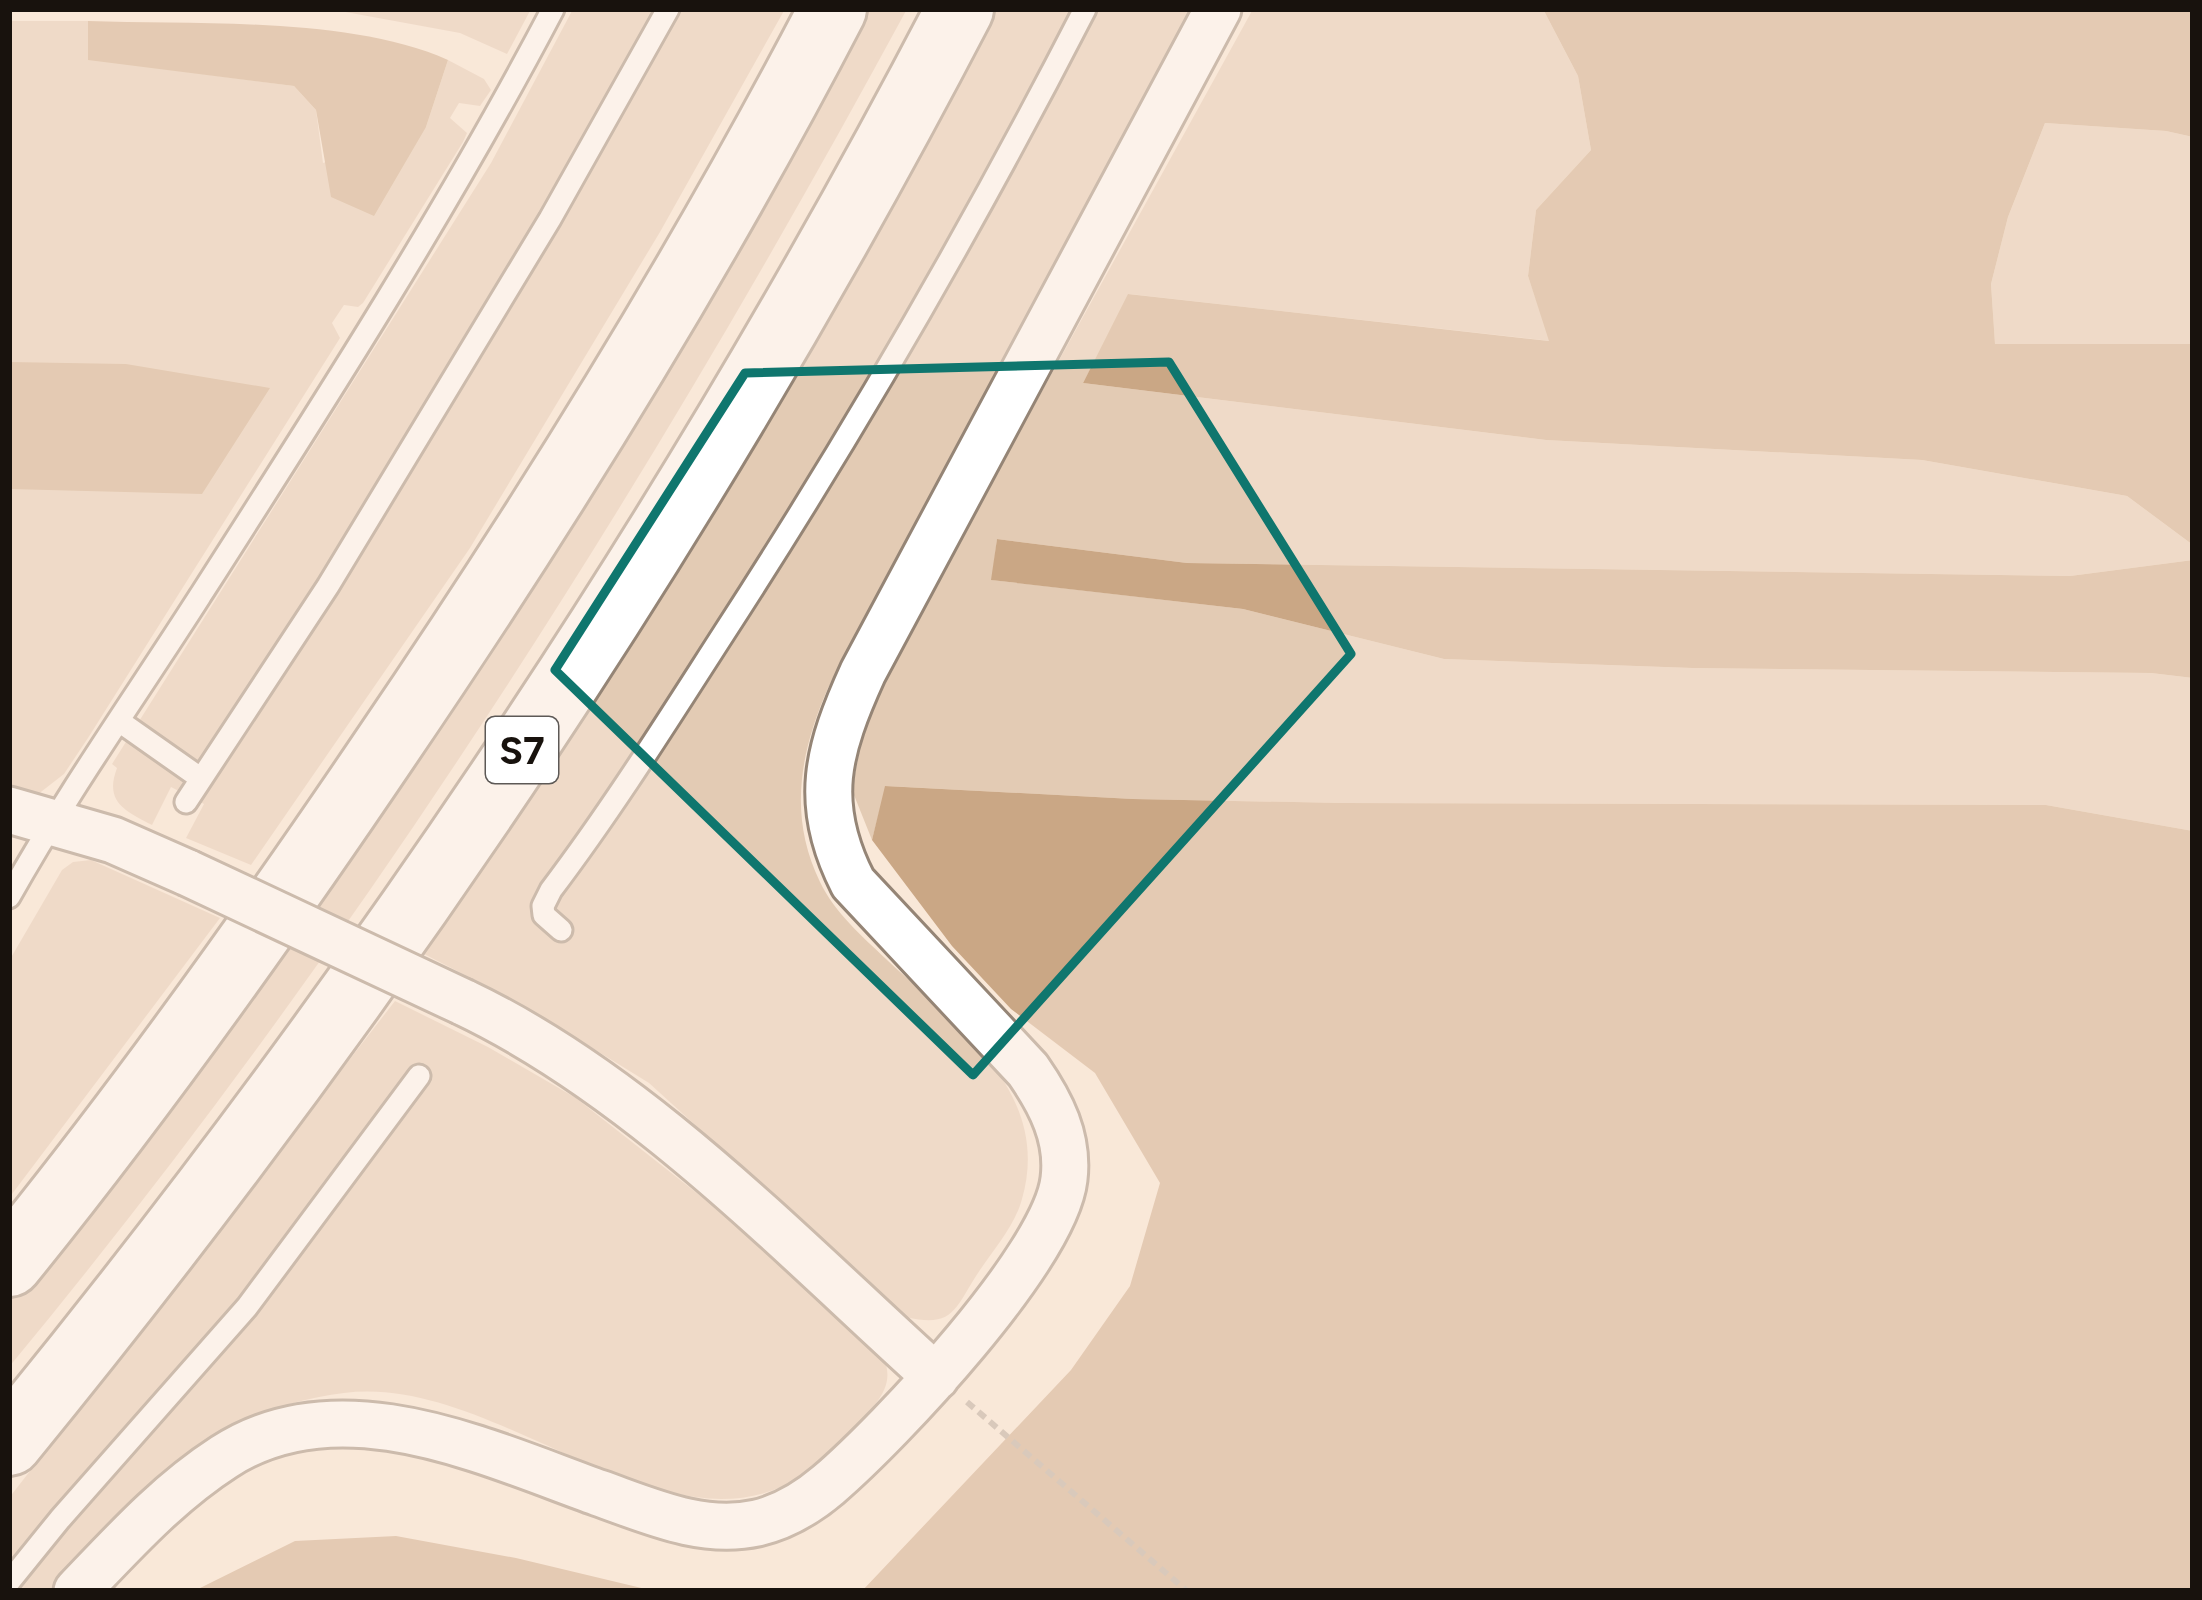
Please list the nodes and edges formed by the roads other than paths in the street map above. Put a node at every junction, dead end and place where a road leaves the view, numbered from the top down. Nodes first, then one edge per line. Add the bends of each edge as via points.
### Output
1 (553, 9) edge
2 (668, 9) edge
3 (833, 9) edge
4 (960, 9) edge
5 (1085, 9) edge
6 (1218, 9) edge
7 (119, 721) junction
8 (200, 778) junction
9 (186, 802) dead end
10 (30, 816) edge
11 (9, 897) edge
12 (561, 930) dead end
13 (419, 1076) dead end
14 (9, 1263) edge
15 (936, 1377) junction
16 (9, 1442) edge
17 (9, 1582) edge
18 (76, 1591) edge

1 - 7 lane via 478,151
2 - 8 lane via 365,525
3 - 14 highway via 650,334 456,646 289,891
4 - 16 highway, S7 via 740,403 514,762 282,1093
5 - 12 lane via 922,312 814,491 550,890 544,914
6 - 15 street via 863,672 827,773 829,816 853,883 1028,1070 1052,1104 1063,1143 1056,1212
7 - 8 lane
7 - 10 lane
8 - 9 lane
10 - 11 lane
10 - 15 street, bridge via 113,840 507,1023 609,1089
13 - 17 lane via 247,1307
15 - 18 street via 827,1486 789,1512 725,1528 675,1520 411,1430 366,1424 279,1434 229,1454 182,1487

